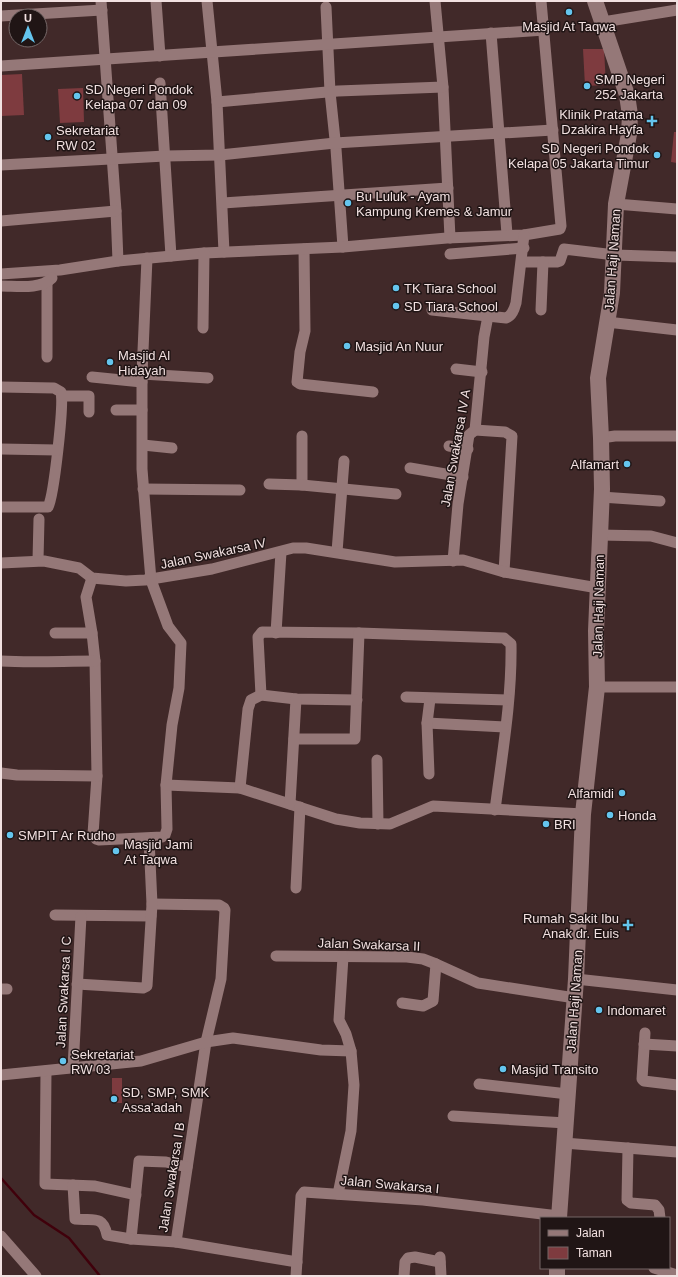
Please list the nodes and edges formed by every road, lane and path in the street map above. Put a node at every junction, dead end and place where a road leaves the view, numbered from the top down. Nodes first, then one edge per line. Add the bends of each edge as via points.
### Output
1 (156, 1) edge
2 (206, 1) edge
3 (435, 1) edge
4 (541, 1) edge
5 (595, 1) edge
6 (101, 6) edge
7 (326, 8) dead end
8 (677, 10) edge
9 (1, 16) edge
10 (602, 22) junction
11 (545, 30) junction
12 (491, 32) junction
13 (439, 38) junction
14 (329, 45) junction
15 (211, 51) junction
16 (160, 56) junction
17 (105, 60) junction
18 (1, 66) edge
19 (160, 83) dead end
20 (443, 87) junction
21 (330, 92) junction
22 (217, 102) junction
23 (553, 130) junction
24 (499, 133) junction
25 (444, 137) junction
26 (335, 143) junction
27 (220, 155) junction
28 (165, 156) junction
29 (112, 159) junction
30 (1, 165) edge
31 (448, 188) junction
32 (340, 196) junction
33 (223, 203) junction
34 (616, 204) junction
35 (677, 209) edge
36 (116, 211) junction
37 (1, 221) edge
38 (507, 234) junction
39 (524, 234) junction
40 (450, 238) junction
41 (343, 247) junction
42 (524, 248) junction
43 (304, 249) junction
44 (224, 252) junction
45 (204, 253) junction
46 (450, 254) dead end
47 (615, 255) junction
48 (171, 256) junction
49 (147, 258) junction
50 (677, 258) edge
51 (118, 261) junction
52 (522, 262) junction
53 (543, 262) junction
54 (60, 270) junction
55 (1, 274) edge
56 (47, 283) junction
57 (1, 286) edge
58 (432, 310) dead end
59 (541, 310) dead end
60 (488, 316) junction
61 (607, 322) junction
62 (203, 328) dead end
63 (677, 330) edge
64 (47, 357) dead end
65 (456, 369) dead end
66 (482, 372) junction
67 (92, 377) dead end
68 (142, 378) junction
69 (208, 378) dead end
70 (1, 387) edge
71 (373, 392) dead end
72 (61, 394) junction
73 (116, 410) dead end
74 (142, 410) junction
75 (88, 412) dead end
76 (475, 430) junction
77 (302, 436) dead end
78 (677, 436) edge
79 (601, 438) junction
80 (143, 445) junction
81 (449, 446) dead end
82 (172, 448) dead end
83 (1, 449) edge
84 (468, 449) junction
85 (57, 450) junction
86 (344, 461) dead end
87 (410, 468) dead end
88 (463, 477) junction
89 (269, 484) dead end
90 (302, 485) junction
91 (342, 488) junction
92 (143, 489) junction
93 (240, 490) dead end
94 (396, 494) dead end
95 (601, 497) junction
96 (660, 501) dead end
97 (1, 507) edge
98 (39, 518) dead end
99 (599, 534) junction
100 (677, 543) edge
101 (281, 552) junction
102 (337, 552) junction
103 (38, 560) junction
104 (452, 561) junction
105 (1, 563) edge
106 (504, 572) junction
107 (92, 578) junction
108 (151, 580) junction
109 (598, 588) junction
110 (92, 633) junction
111 (276, 633) junction
112 (359, 633) junction
113 (54, 634) dead end
114 (95, 661) junction
115 (1, 662) edge
116 (597, 686) junction
117 (677, 687) edge
118 (261, 695) junction
119 (406, 697) dead end
120 (296, 699) junction
121 (430, 699) junction
122 (356, 700) junction
123 (508, 700) junction
124 (427, 723) junction
125 (505, 727) junction
126 (294, 739) junction
127 (377, 760) dead end
128 (1, 773) edge
129 (429, 774) dead end
130 (97, 776) junction
131 (166, 785) junction
132 (240, 788) junction
133 (295, 806) junction
134 (495, 810) junction
135 (583, 814) junction
136 (378, 824) junction
137 (149, 839) junction
138 (296, 888) dead end
139 (152, 904) junction
140 (55, 915) dead end
141 (80, 916) junction
142 (151, 916) junction
143 (276, 956) dead end
144 (343, 957) junction
145 (436, 964) junction
146 (576, 979) junction
147 (77, 984) junction
148 (677, 990) edge
149 (575, 998) junction
150 (402, 1002) dead end
151 (206, 1042) junction
152 (677, 1046) edge
153 (351, 1051) junction
154 (73, 1068) junction
155 (46, 1071) junction
156 (1, 1075) edge
157 (479, 1084) dead end
158 (677, 1085) edge
159 (568, 1094) junction
160 (452, 1116) dead end
161 (566, 1123) junction
162 (564, 1143) junction
163 (628, 1148) junction
164 (677, 1152) edge
165 (187, 1167) junction
166 (73, 1185) junction
167 (338, 1194) junction
168 (136, 1195) junction
169 (559, 1217) edge
170 (660, 1217) edge
171 (1, 1236) edge
172 (131, 1239) junction
173 (176, 1242) junction
174 (297, 1262) junction
175 (657, 1269) edge
176 (677, 1275) edge
177 (36, 1276) edge
178 (296, 1276) edge
179 (404, 1276) edge
180 (441, 1276) edge

1 - 16 street
2 - 15 street
3 - 13 street
4 - 11 street
5 - 10 street, Jalan Haji Naman
6 - 9 street
6 - 17 street
7 - 14 street
8 - 10 street
10 - 34 street, Jalan Haji Naman via 627,95 630,115
11 - 12 street
11 - 23 street
12 - 13 street
12 - 24 street
13 - 14 street
13 - 20 street
14 - 15 street
14 - 21 street
15 - 16 street
15 - 22 street
16 - 17 street
17 - 18 street
17 - 29 street
19 - 28 street
20 - 21 street
20 - 25 street
21 - 22 street
21 - 26 street
22 - 27 street
23 - 24 street
23 - 39 street via 561,226 556,230
24 - 25 street
24 - 38 street
25 - 26 street
25 - 31 street
26 - 27 street
26 - 32 street
27 - 28 street
27 - 33 street
28 - 29 street
28 - 48 street
29 - 30 street
29 - 36 street
31 - 32 street
31 - 40 street
32 - 33 street
32 - 41 street
33 - 44 street
34 - 35 street
34 - 47 street, Jalan Haji Naman
36 - 37 street
36 - 51 street
38 - 39 street
38 - 40 street
39 - 42 street
40 - 41 street
41 - 43 street
42 - 46 street
42 - 52 street
43 - 44 street
43 - 71 street via 305,331 297,382
44 - 45 street
45 - 48 street
45 - 62 street
47 - 50 street
47 - 53 street via 564,249 560,261
47 - 61 street, Jalan Haji Naman
48 - 49 street
49 - 51 street
49 - 68 street, Jalan Swakarsa IV
51 - 54 street
52 - 53 street
52 - 60 street via 516,303 511,315 506,318
53 - 59 street
54 - 55 street
54 - 56 street
56 - 57 street
56 - 64 street
58 - 60 street
60 - 66 street, Jalan Swakarsa IV A
61 - 63 street
61 - 79 street, Jalan Haji Naman via 598,378
65 - 66 street
66 - 76 street, Jalan Swakarsa IV A
67 - 68 street
68 - 69 street
68 - 74 street, Jalan Swakarsa IV
70 - 72 street via 54,388
72 - 75 street via 89,396
72 - 85 street
73 - 74 street
74 - 80 street, Jalan Swakarsa IV
76 - 84 street, Jalan Swakarsa IV A via 469,435
76 - 106 street via 505,432 512,436
77 - 90 street
78 - 79 street
79 - 95 street, Jalan Haji Naman
80 - 82 street
80 - 92 street, Jalan Swakarsa IV
81 - 84 street
83 - 85 street
84 - 88 street, Jalan Swakarsa IV A
85 - 97 street via 48,507
86 - 91 street
87 - 88 street
88 - 104 street, Jalan Swakarsa IV A
89 - 90 street
90 - 91 street
91 - 94 street
91 - 102 street
92 - 93 street
92 - 108 street, Jalan Swakarsa IV
95 - 96 street
95 - 99 street, Jalan Haji Naman
98 - 103 street
99 - 100 street via 651,536
99 - 109 street, Jalan Haji Naman
101 - 102 street, Jalan Swakarsa IV via 293,548
101 - 108 street, Jalan Swakarsa IV via 212,569
101 - 111 street
102 - 104 street, Jalan Swakarsa IV via 395,562
103 - 105 street
103 - 107 street via 79,568
104 - 106 street, Jalan Swakarsa IV via 462,560
106 - 109 street, Jalan Swakarsa IV
107 - 108 street
107 - 110 street via 86,597
108 - 131 street via 168,626 181,643 179,688 172,725
109 - 116 street, Jalan Haji Naman
110 - 113 street
110 - 114 street
111 - 112 street
111 - 118 street via 262,632 258,635
112 - 122 street
112 - 123 street via 504,638 511,644
114 - 115 street
114 - 130 street
116 - 117 street
116 - 135 street, Jalan Haji Naman
118 - 120 street
118 - 132 street via 249,703
119 - 121 street
120 - 122 street
120 - 126 street
121 - 123 street
121 - 124 street
122 - 126 street via 355,739
123 - 125 street
124 - 125 street
124 - 129 street
125 - 134 street
126 - 133 street
127 - 136 street
128 - 130 street
130 - 137 street via 94,837 99,840
131 - 132 street
131 - 137 street via 167,832 162,837
132 - 133 street
133 - 136 street via 347,822
133 - 138 street
134 - 135 street
134 - 136 street via 433,806 400,821
135 - 146 street, Jalan Haji Naman
137 - 139 street
139 - 142 street
139 - 151 street, Jalan Swakarsa I B via 219,905 224,908 221,979
140 - 141 street
141 - 142 street
141 - 147 street, Jalan Swakarsa I C
142 - 147 street via 148,985 145,987
143 - 144 street, Jalan Swakarsa II
144 - 145 street, Jalan Swakarsa II via 407,957
144 - 153 street via 339,1020
145 - 149 street, Jalan Swakarsa II via 478,983
145 - 150 street via 433,1001 423,1006
146 - 148 street
146 - 149 street, Jalan Haji Naman
147 - 154 street, Jalan Swakarsa I C
149 - 159 street, Jalan Haji Naman
151 - 153 street via 244,1038 314,1049
151 - 154 street via 146,1060
151 - 165 street, Jalan Swakarsa I B
152 - 158 street via 645,1038 642,1079
153 - 167 street via 354,1085 352,1119
154 - 155 street
155 - 156 street
155 - 166 street via 44,1183 48,1186
157 - 159 street
159 - 161 street, Jalan Haji Naman
160 - 161 street
161 - 162 street, Jalan Haji Naman
162 - 163 street
162 - 169 street, Jalan Haji Naman
163 - 164 street
163 - 170 street via 627,1200 631,1203 655,1205
165 - 168 street via 140,1160
165 - 173 street, Jalan Swakarsa I B
166 - 168 street via 95,1186
166 - 172 street via 75,1219 101,1222 105,1225 107,1235
167 - 169 street, Jalan Swakarsa I via 423,1200
167 - 174 street, Jalan Swakarsa I via 302,1194
168 - 172 street
171 - 177 street
172 - 173 street
173 - 174 street, Jalan Swakarsa I B
174 - 178 street, Jalan Swakarsa I
175 - 176 street
179 - 180 street via 405,1262 408,1258 415,1257 440,1259

